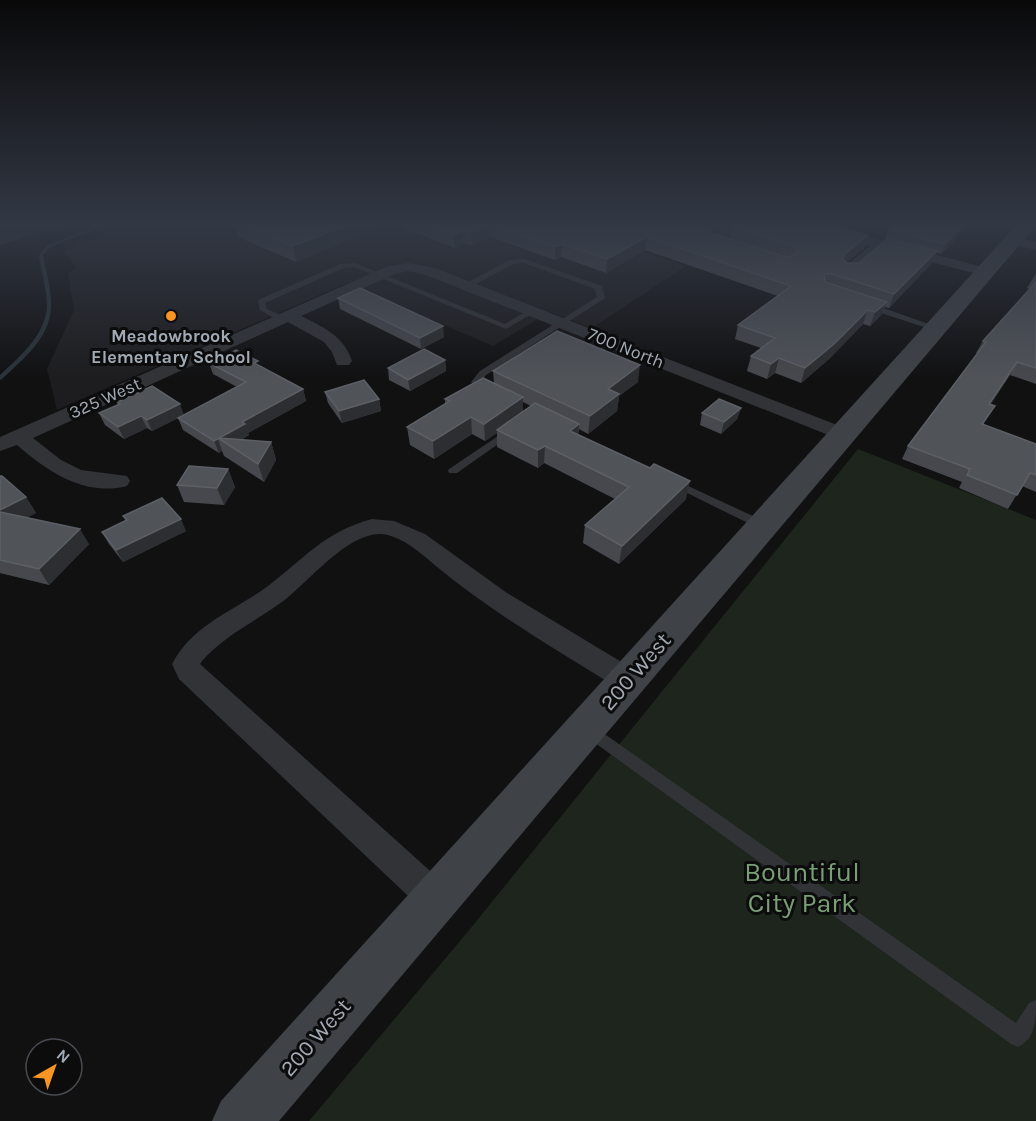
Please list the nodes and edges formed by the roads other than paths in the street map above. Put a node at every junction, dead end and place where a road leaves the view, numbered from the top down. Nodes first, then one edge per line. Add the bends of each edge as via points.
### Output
1 (324, 274) edge
2 (438, 274) edge
3 (488, 274) edge
4 (561, 274) edge
5 (983, 274) edge
6 (382, 275) joint
7 (467, 285) junction
8 (858, 302) edge
9 (533, 311) junction
10 (285, 318) junction
11 (561, 323) junction
12 (936, 328) junction
13 (343, 361) dead end
14 (495, 396) edge
15 (515, 427) edge
16 (843, 434) junction
17 (20, 436) junction
18 (0, 445) edge
19 (453, 471) dead end
20 (661, 476) edge
21 (119, 481) dead end
22 (763, 525) junction
23 (628, 680) junction
24 (586, 728) junction
25 (436, 899) junction
26 (1036, 1011) edge
27 (242, 1121) edge

1 - 10 lane via 261,302 264,310
2 - 7 street, 700 North
3 - 7 lane
4 - 11 lane via 599,288 601,298
5 - 12 main road, 200 West
6 - 9 lane via 506,327
6 - 10 street, 325 West
7 - 9 street, 700 North
8 - 12 lane
9 - 11 street, 700 North
10 - 13 street via 335,342
10 - 17 street, 325 West
11 - 14 lane via 478,377 478,387
11 - 16 street, 700 North
12 - 16 main road, 200 West
15 - 19 lane
16 - 22 main road, 200 West
17 - 18 street, 325 West
17 - 21 street via 65,474 89,481
20 - 22 lane
22 - 23 main road, 200 West
23 - 24 main road, 200 West
23 - 25 street via 500,602 427,546 383,526 372,526 343,540 189,656 189,670
24 - 25 main road, 200 West
24 - 26 lane via 1018,1037
25 - 27 main road, 200 West

